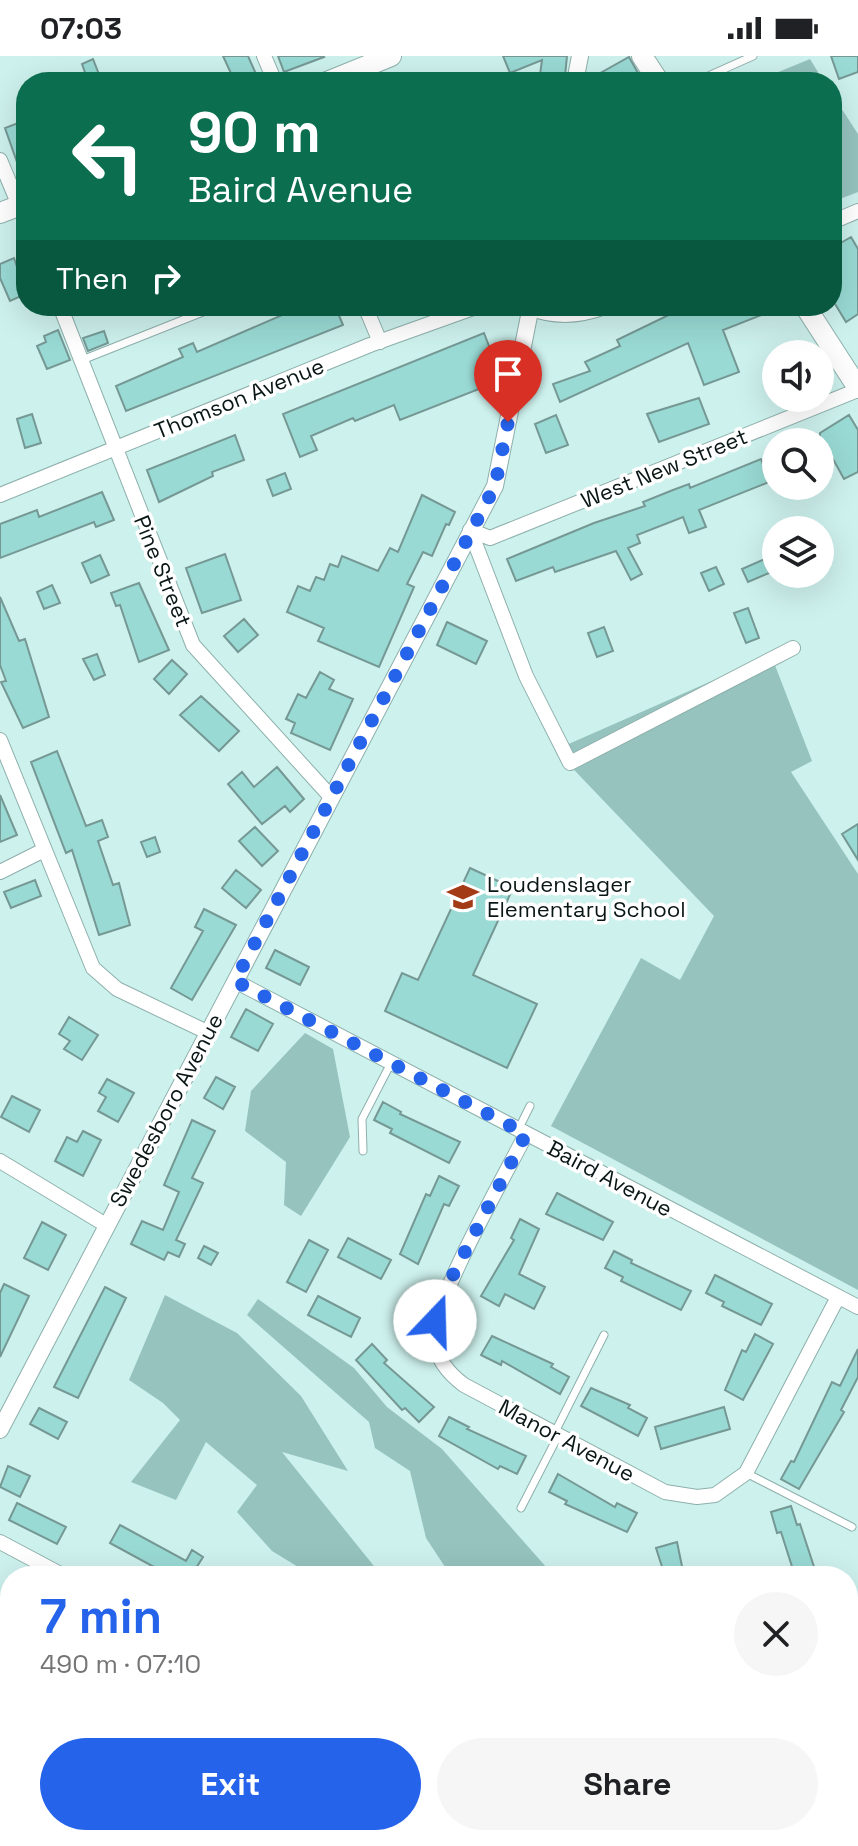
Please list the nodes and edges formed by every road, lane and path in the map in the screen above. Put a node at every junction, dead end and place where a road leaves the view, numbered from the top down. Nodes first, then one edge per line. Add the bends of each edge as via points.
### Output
1 (391, 56) edge
2 (753, 56) edge
3 (343, 72) edge
4 (717, 72) edge
5 (0, 160) edge
6 (16, 205) edge
7 (64, 316) edge
8 (193, 316) edge
9 (369, 316) edge
10 (452, 316) edge
11 (526, 316) edge
12 (549, 316) edge
13 (571, 316) edge
14 (811, 316) edge
15 (380, 342) junction
16 (82, 360) junction
17 (858, 389) edge
18 (117, 447) junction
19 (0, 495) edge
20 (470, 530) junction
21 (793, 648) dead end
22 (0, 740) edge
23 (331, 797) junction
24 (44, 850) junction
25 (0, 872) edge
26 (235, 981) junction
27 (207, 1032) junction
28 (391, 1063) junction
29 (530, 1106) dead end
30 (522, 1132) junction
31 (363, 1151) dead end
32 (0, 1161) edge
33 (106, 1225) junction
34 (838, 1297) junction
35 (858, 1307) edge
36 (604, 1335) dead end
37 (5, 1409) edge
38 (0, 1430) edge
39 (556, 1435) junction
40 (746, 1473) junction
41 (521, 1508) dead end
42 (852, 1527) dead end
43 (0, 1542) edge
44 (45, 1566) edge

1 - 3 main road
2 - 4 lane
5 - 6 street
7 - 16 street, Pine Street
8 - 16 lane
9 - 15 street
10 - 15 street, Thomson Avenue
11 - 20 street, Swedesboro Avenue via 495,486
12 - 13 street
14 - 17 main road
15 - 18 street, Thomson Avenue
16 - 18 street, Pine Street
17 - 20 street, West New Street via 490,538
18 - 19 street, Thomson Avenue
18 - 23 street, Pine Street via 193,645
20 - 21 street via 526,676 570,763
20 - 23 street, Swedesboro Avenue
22 - 24 street
23 - 26 street, Swedesboro Avenue
24 - 25 street
24 - 27 street via 93,968 117,989
26 - 27 street, Swedesboro Avenue
26 - 28 street, Baird Avenue
27 - 33 street, Swedesboro Avenue
28 - 30 street, Baird Avenue
28 - 31 lane via 362,1119
29 - 30 lane
30 - 34 street, Baird Avenue
30 - 39 street, Manor Avenue via 440,1300 434,1339 450,1375
32 - 33 street
33 - 37 street, Swedesboro Avenue
34 - 35 street, Baird Avenue
34 - 40 street, Manor Avenue
36 - 39 lane
37 - 38 street, Swedesboro Avenue
39 - 40 street, Manor Avenue via 665,1492 715,1495
39 - 41 lane
40 - 42 lane
43 - 44 street

